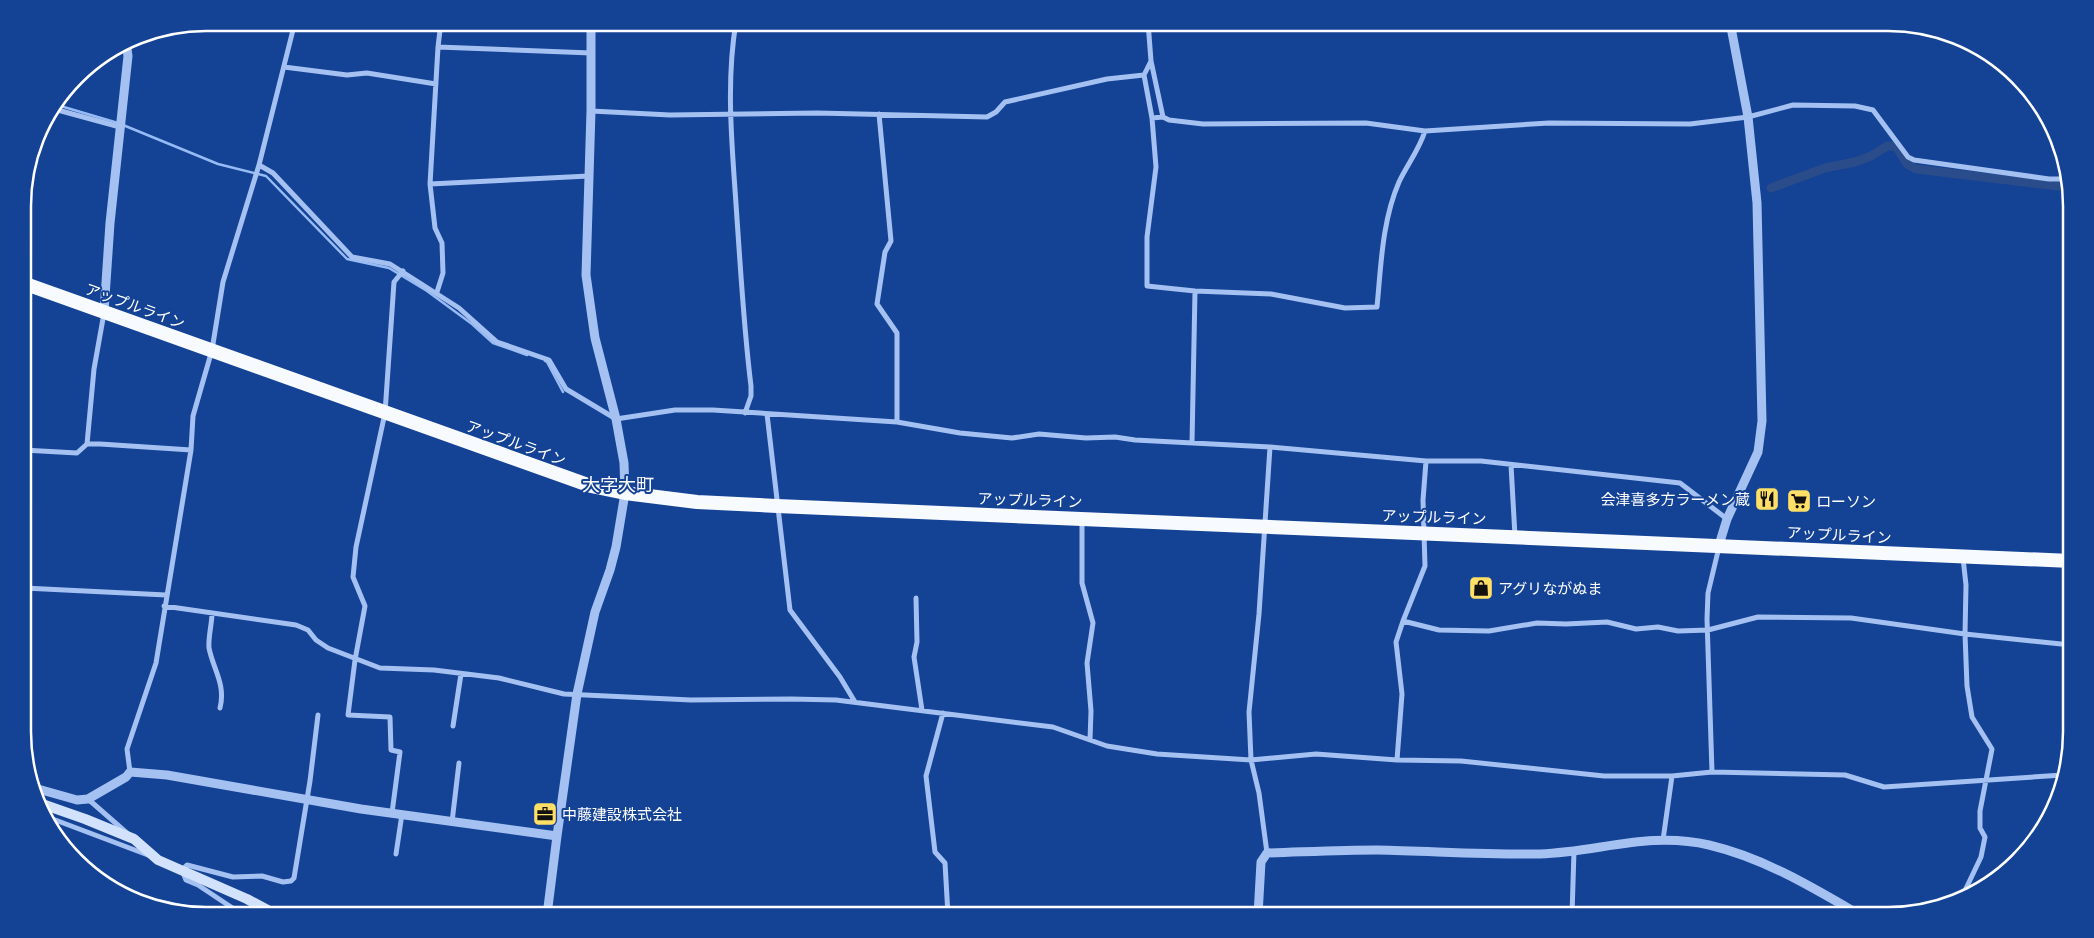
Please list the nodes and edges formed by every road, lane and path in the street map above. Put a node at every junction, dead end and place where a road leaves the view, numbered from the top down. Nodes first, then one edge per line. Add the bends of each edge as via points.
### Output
1 (1149, 31) edge
2 (1732, 31) edge
3 (293, 32) edge
4 (440, 32) edge
5 (591, 32) edge
6 (735, 32) edge
7 (438, 46) junction
8 (127, 51) edge
9 (591, 53) junction
10 (1151, 61) junction
11 (284, 66) junction
12 (1144, 75) junction
13 (436, 84) junction
14 (60, 111) edge
15 (591, 111) junction
16 (731, 114) junction
17 (879, 114) junction
18 (1163, 117) junction
19 (1748, 117) junction
20 (1152, 118) junction
21 (120, 127) junction
22 (1425, 131) junction
23 (259, 165) junction
24 (589, 176) junction
25 (2060, 179) edge
26 (430, 184) junction
27 (403, 271) junction
28 (32, 286) edge
29 (1195, 291) junction
30 (437, 292) junction
31 (104, 312) junction
32 (212, 350) junction
33 (385, 413) junction
34 (745, 413) junction
35 (767, 414) junction
36 (616, 420) junction
37 (897, 422) junction
38 (1192, 443) junction
39 (88, 444) junction
40 (1270, 447) junction
41 (32, 450) edge
42 (191, 450) junction
43 (1426, 460) junction
44 (1512, 465) junction
45 (625, 493) junction
46 (777, 506) junction
47 (1082, 519) junction
48 (1727, 519) junction
49 (1266, 527) junction
50 (1423, 533) junction
51 (1514, 536) junction
52 (1719, 545) junction
53 (1963, 556) junction
54 (2063, 560) edge
55 (31, 588) edge
56 (166, 596) junction
57 (916, 598) dead end
58 (164, 606) junction
59 (212, 613) junction
60 (1403, 621) junction
61 (1708, 630) junction
62 (1965, 634) junction
63 (2063, 644) edge
64 (355, 660) junction
65 (460, 674) junction
66 (577, 694) junction
67 (855, 702) junction
68 (220, 708) dead end
69 (922, 710) junction
70 (943, 713) junction
71 (318, 715) dead end
72 (452, 726) dead end
73 (1090, 740) junction
74 (1251, 760) junction
75 (1398, 760) junction
76 (459, 763) dead end
77 (130, 772) junction
78 (1712, 772) junction
79 (2057, 775) edge
80 (1672, 776) junction
81 (1985, 779) junction
82 (42, 790) edge
83 (88, 799) junction
84 (307, 799) junction
85 (49, 806) edge
86 (392, 813) junction
87 (402, 814) junction
88 (56, 820) edge
89 (452, 822) junction
90 (557, 836) junction
91 (134, 839) junction
92 (1663, 840) junction
93 (1574, 851) junction
94 (1267, 853) junction
95 (396, 854) dead end
96 (158, 860) junction
97 (182, 870) junction
98 (1966, 888) edge
99 (1258, 906) edge
100 (1572, 906) edge
101 (1845, 906) edge
102 (230, 907) edge
103 (261, 907) edge
104 (548, 907) edge
105 (948, 907) edge

1 - 10 street
2 - 19 street
3 - 11 street
4 - 7 street
5 - 9 street
6 - 16 street
7 - 9 street
7 - 13 street
8 - 21 street
9 - 15 street
10 - 12 street
10 - 18 street
11 - 13 street via 347,75 367,73
11 - 23 street
12 - 17 street via 1005,102 988,116
12 - 20 street
13 - 26 street
14 - 21 street
15 - 16 street
15 - 24 street
16 - 17 street
16 - 34 street via 751,386
17 - 37 street via 891,241 885,252 877,304 896,333
18 - 20 street
18 - 22 street via 1203,124 1366,123
19 - 22 street via 1690,124 1549,123
19 - 25 street via 1793,104 1855,106 1873,110 1908,157 1914,160
19 - 48 street via 1757,203 1762,421 1758,452
20 - 29 street via 1156,167 1147,237 1147,286
21 - 31 street
22 - 29 street via 1398,183 1380,255 1377,307 1345,308 1271,294
23 - 27 street via 273,173 352,256 390,264
23 - 32 street via 223,282
24 - 26 street
24 - 36 street via 586,275 595,338
26 - 30 street via 435,228 442,242 443,273
27 - 30 street
27 - 33 street via 394,282
28 - 31 highway, アップルライン
29 - 38 street
30 - 36 street via 497,342 549,360 566,389
31 - 32 highway, アップルライン
31 - 39 street via 94,369
32 - 33 highway, アップルライン
32 - 42 street via 193,416
33 - 45 highway, アップルライン via 591,486
33 - 64 street via 356,547 353,577 364,606
34 - 35 street
34 - 36 street via 675,410
35 - 37 street
35 - 46 street
36 - 45 street via 624,463
37 - 38 street via 1012,438 1040,434
38 - 40 street
39 - 41 street via 77,453
39 - 42 street
40 - 43 street
40 - 49 street
42 - 56 street
43 - 44 street
43 - 50 street
44 - 48 street via 1680,482
44 - 51 street
45 - 46 highway, アップルライン via 697,502
45 - 66 street via 614,555 595,612
46 - 47 highway, アップルライン
46 - 67 street via 790,610
47 - 49 highway, アップルライン
47 - 73 street via 1082,583 1093,623 1087,663
48 - 52 street
49 - 50 highway, アップルライン
49 - 74 street via 1249,712
50 - 51 highway, アップルライン
50 - 60 street via 1425,566
51 - 52 highway, アップルライン
52 - 53 highway, アップルライン
52 - 61 street via 1708,594
53 - 54 highway, アップルライン
53 - 62 street
55 - 56 street
56 - 58 street
57 - 69 street via 914,657
58 - 59 street
58 - 77 street via 156,663 127,749
59 - 64 street via 296,625 308,630 328,648
59 - 68 street via 209,646 222,687
60 - 61 street via 1439,630 1489,632 1537,623 1607,622 1636,629
60 - 75 street via 1396,642 1402,694
61 - 62 street via 1758,617 1842,618
61 - 78 street
62 - 63 street
62 - 81 street via 1972,717 1992,749
64 - 65 street via 380,668
64 - 86 street via 348,715 390,717 391,750 400,752
65 - 66 street via 499,678 564,694
65 - 72 street
66 - 67 street via 691,700
66 - 90 street
67 - 69 street
69 - 70 street
70 - 73 street via 1053,727
70 - 105 street via 926,776 935,852 946,863
71 - 84 street
73 - 74 street via 1157,754
74 - 75 street via 1316,754
74 - 94 street
75 - 80 street via 1461,760 1604,776
76 - 89 street
77 - 83 street
77 - 84 street via 167,775
78 - 80 street
78 - 81 street via 1845,775 1884,787
79 - 81 street
80 - 92 street
81 - 98 street via 1980,828 1985,837 1981,857
82 - 83 street via 77,800
83 - 91 street
84 - 86 street
84 - 97 street via 291,881 262,876 233,877 187,865
85 - 91 main road
86 - 87 street
87 - 89 street
87 - 95 street
88 - 96 street
89 - 90 street
90 - 104 street
91 - 96 main road
92 - 93 street via 1648,839
92 - 101 street via 1709,845 1759,862 1800,879
93 - 94 street via 1532,854 1378,850
93 - 100 street
94 - 99 street via 1261,862
96 - 97 main road
97 - 102 street via 186,880
97 - 103 main road

